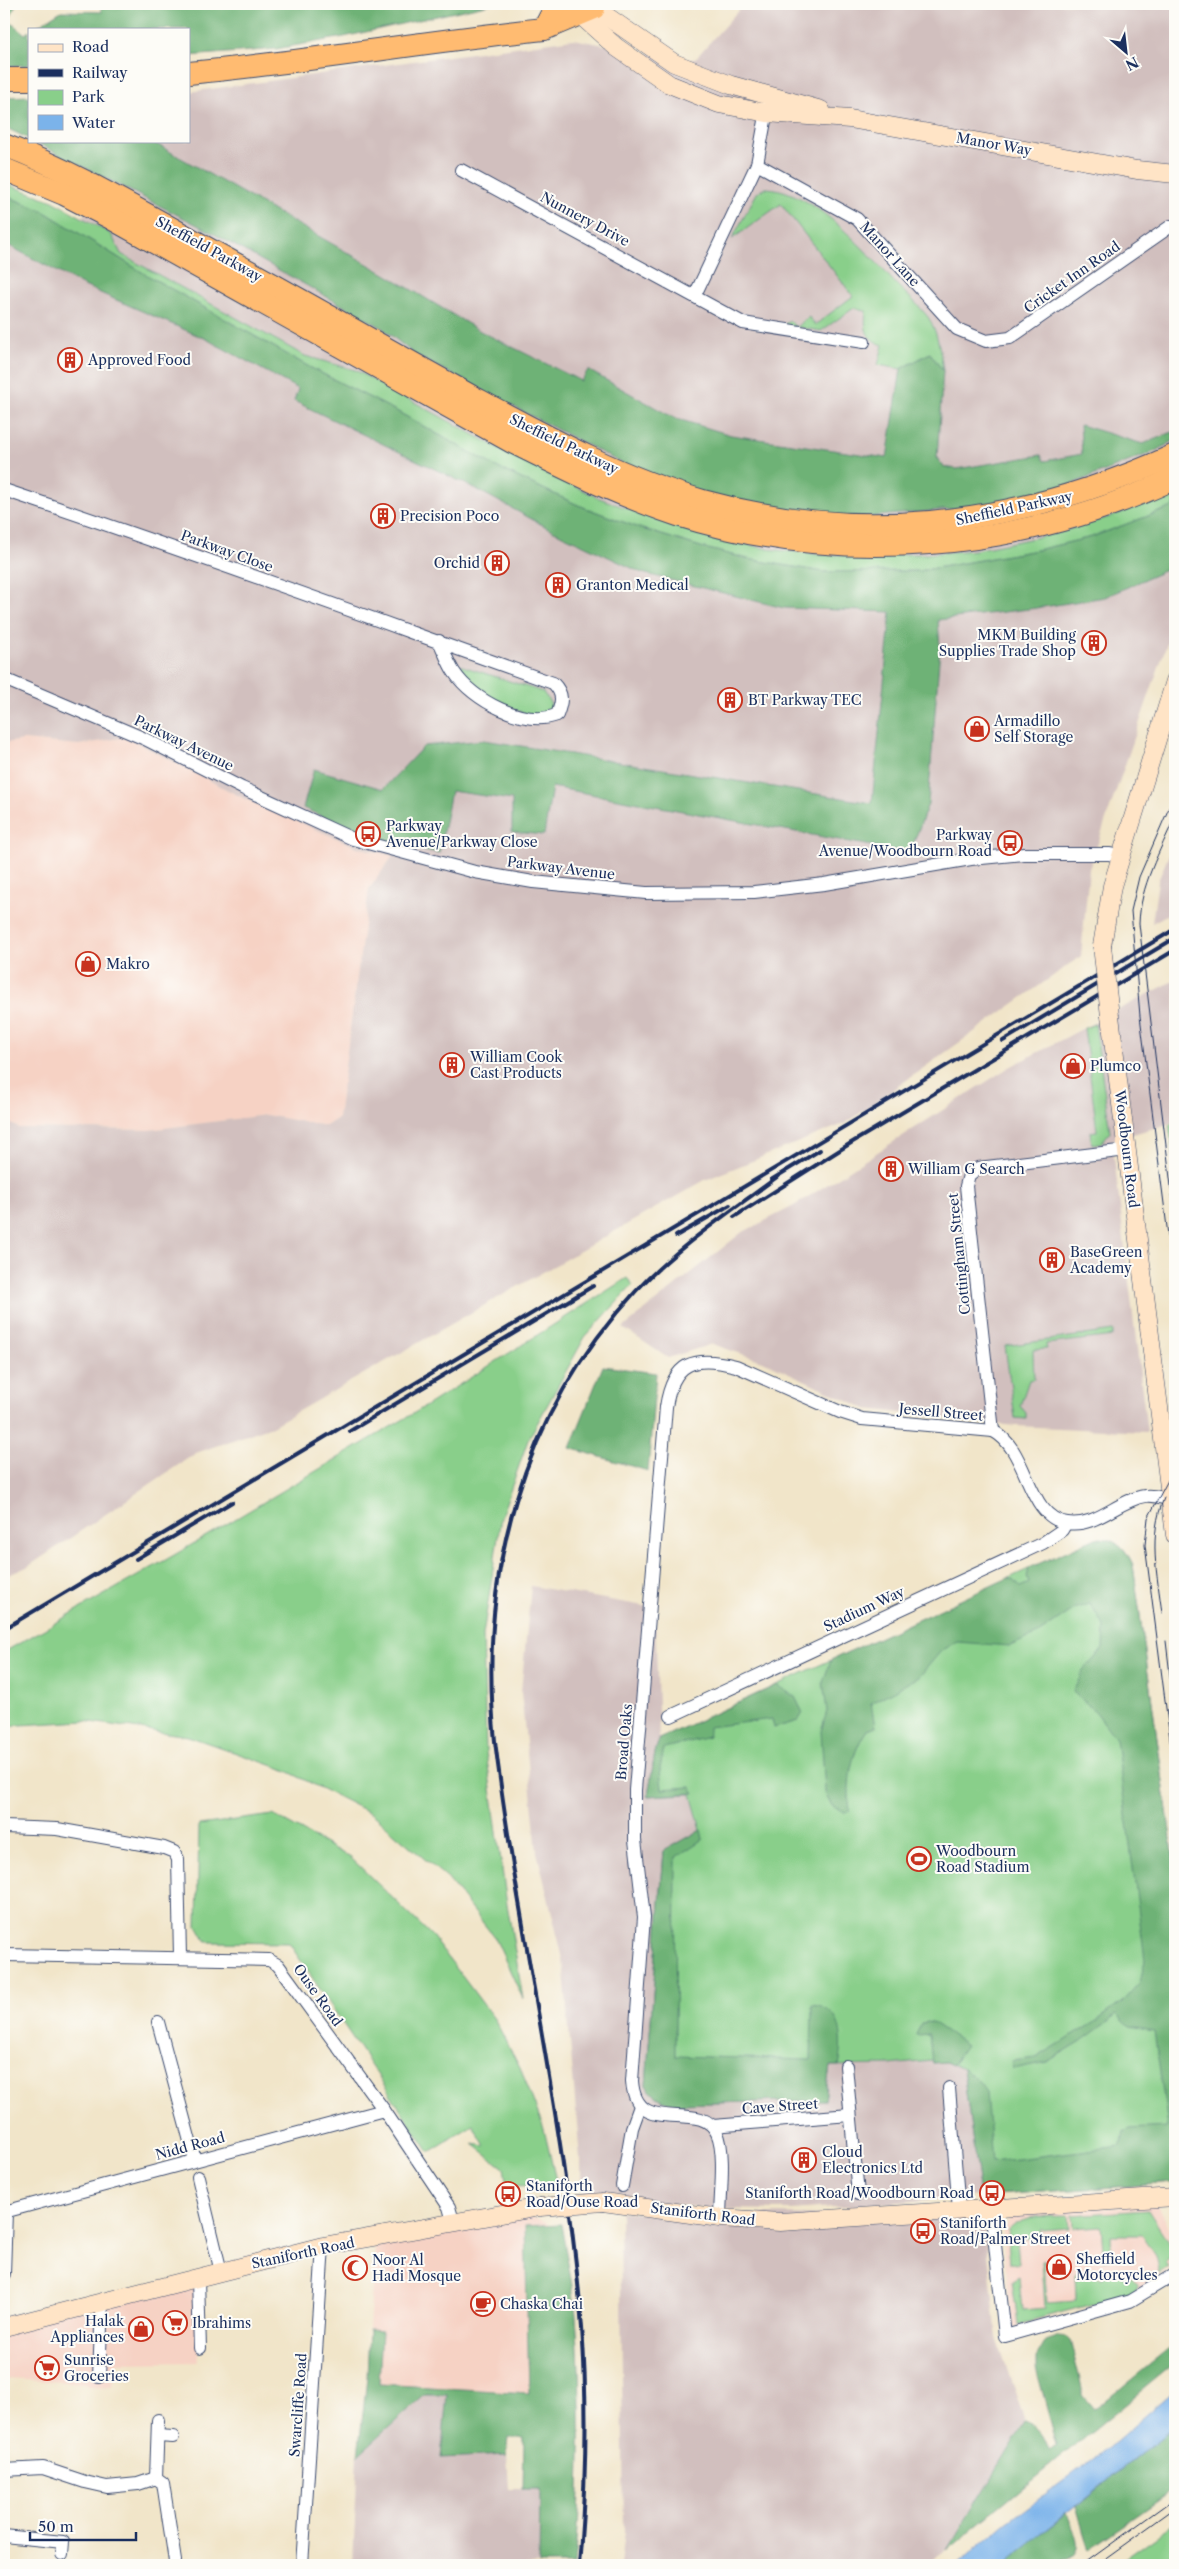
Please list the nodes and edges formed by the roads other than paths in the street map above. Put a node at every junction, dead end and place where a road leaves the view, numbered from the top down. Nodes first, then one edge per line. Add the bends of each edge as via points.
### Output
1 (557, 4) edge
2 (583, 7) edge
3 (544, 29) junction
4 (190, 73) edge
5 (4, 80) edge
6 (28, 80) edge
7 (769, 95) junction
8 (767, 113) junction
9 (850, 118) junction
10 (4, 145) edge
11 (757, 164) junction
12 (4, 169) edge
13 (461, 170) dead end
14 (1137, 170) junction
15 (1175, 174) edge
16 (1175, 184) edge
17 (1171, 226) dead end
18 (695, 295) junction
19 (986, 341) joint
20 (864, 342) dead end
21 (1175, 456) edge
22 (1175, 478) edge
23 (4, 490) edge
24 (439, 641) junction
25 (4, 679) edge
26 (1175, 682) edge
27 (1121, 856) junction
28 (1127, 1150) junction
29 (673, 1380) joint
30 (993, 1431) junction
31 (1173, 1500) edge
32 (1066, 1523) junction
33 (1175, 1534) edge
34 (671, 1716) dead end
35 (4, 1827) edge
36 (4, 1955) edge
37 (180, 1957) junction
38 (158, 2022) dead end
39 (846, 2066) dead end
40 (949, 2088) dead end
41 (640, 2106) junction
42 (384, 2110) junction
43 (850, 2115) junction
44 (713, 2126) junction
45 (195, 2160) junction
46 (198, 2177) dead end
47 (622, 2186) dead end
48 (858, 2194) dead end
49 (1175, 2197) edge
50 (991, 2208) junction
51 (4, 2210) edge
52 (959, 2210) junction
53 (720, 2218) junction
54 (453, 2221) junction
55 (323, 2246) junction
56 (222, 2272) junction
57 (4, 2274) edge
58 (1175, 2274) edge
59 (198, 2279) junction
60 (102, 2302) junction
61 (4, 2327) edge
62 (200, 2348) dead end
63 (99, 2377) dead end
64 (158, 2420) dead end
65 (158, 2436) junction
66 (173, 2437) dead end
67 (4, 2470) edge
68 (156, 2478) junction
69 (4, 2536) edge
70 (62, 2554) dead end
71 (175, 2561) dead end
72 (302, 2565) edge

1 - 3 highway
2 - 3 highway
2 - 7 street, Manor Way via 674,63 730,86
2 - 8 street, Manor Way via 616,46 682,90 719,104
3 - 4 highway
5 - 6 highway
7 - 8 street
7 - 9 street, Manor Way
8 - 9 street, Manor Way
8 - 11 street
9 - 14 street, Manor Way
10 - 21 highway, Sheffield Parkway via 116,198 542,435 652,484 701,501 804,521 884,526 938,522 1000,514 1067,498
11 - 18 street
11 - 19 street, Manor Lane via 857,219 957,329
12 - 22 highway, Sheffield Parkway via 109,217 561,467 640,501 712,524 760,535 835,544 885,546 946,542 1064,520
13 - 18 street, Nunnery Drive
14 - 15 street, Manor Way
14 - 16 street, Manor Way
17 - 19 street, Cricket Inn Road via 1010,338
18 - 20 street, Nunnery Drive via 743,323
23 - 24 street, Parkway Close
24 - 24 street, Parkway Close via 553,683 561,691 562,701 557,715 546,720 528,719 488,704 454,673
25 - 27 street, Parkway Avenue via 145,739 353,840 475,872 533,882 646,893 754,892 824,884 979,858 1024,854
26 - 27 street, Woodbourn Road
27 - 28 street, Woodbourn Road, bridge via 1112,886 1102,946
28 - 30 street, Cottingham Street via 978,1168 969,1175 966,1186
28 - 31 street, Woodbourn Road
29 - 30 street, Jessell Street via 692,1363 719,1362 736,1366 862,1419
29 - 41 street, Broad Oaks via 666,1407 635,1790 635,1840 644,1917 632,2081 633,2094
30 - 32 street, Jessell Street via 1007,1440 1046,1513
31 - 32 street via 1144,1496 1092,1520
31 - 33 street, Woodbourn Road
32 - 34 street, Stadium Way via 1062,1530 1043,1543
35 - 37 street via 56,1829 174,1852 178,1859
36 - 37 street, Ouse Road
37 - 42 street, Ouse Road via 269,1960 278,1965
38 - 45 street
39 - 43 street
40 - 52 street
41 - 44 street via 664,2116 700,2118
41 - 47 street via 632,2128
42 - 45 street, Nidd Road
42 - 54 street, Ouse Road via 449,2208
43 - 44 street, Cave Street
43 - 48 street
44 - 53 street via 721,2145
45 - 51 street, Nidd Road
46 - 56 street
49 - 50 street, Staniforth Road
50 - 52 street, Staniforth Road
50 - 58 street via 1005,2336 1130,2301
51 - 57 street
52 - 53 street, Staniforth Road via 780,2222
53 - 54 street, Staniforth Road, bridge via 603,2202 540,2206
54 - 55 street, Staniforth Road via 379,2238
55 - 56 street, Staniforth Road
55 - 72 street, Swarcliffe Road
56 - 59 street, Staniforth Road
59 - 60 street, Staniforth Road
59 - 62 street
60 - 61 street, Staniforth Road
60 - 63 street
64 - 65 street
65 - 66 street
65 - 68 street
67 - 68 street via 43,2468 107,2487 138,2484
68 - 71 street via 163,2483
69 - 70 street via 63,2542

